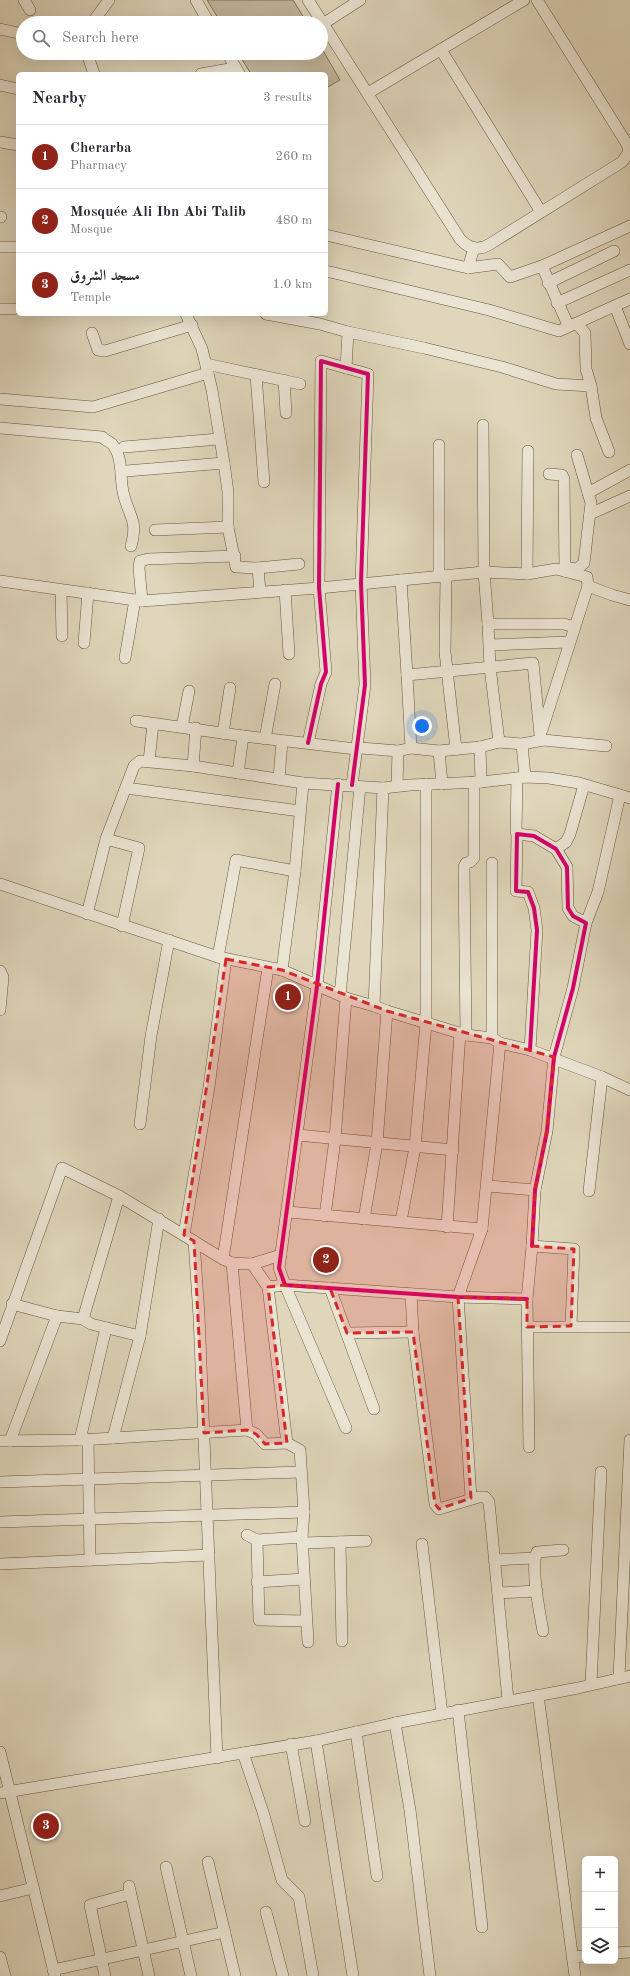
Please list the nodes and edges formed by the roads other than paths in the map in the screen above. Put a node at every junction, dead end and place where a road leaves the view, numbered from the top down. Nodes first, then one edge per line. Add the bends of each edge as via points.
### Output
1 (24, 0) edge
2 (109, 0) edge
3 (196, 0) edge
4 (308, 0) edge
5 (360, 0) edge
6 (524, 0) edge
7 (537, 0) edge
8 (30, 10) dead end
9 (97, 16) edge
10 (205, 16) edge
11 (318, 16) edge
12 (328, 21) edge
13 (0, 29) edge
14 (16, 32) edge
15 (328, 32) edge
16 (441, 50) junction
17 (89, 60) edge
18 (231, 60) edge
19 (237, 71) edge
20 (93, 72) edge
21 (225, 72) edge
22 (0, 86) edge
23 (16, 89) edge
24 (368, 93) junction
25 (0, 142) edge
26 (16, 145) edge
27 (541, 212) junction
28 (630, 226) edge
29 (328, 235) edge
30 (0, 247) edge
31 (16, 247) edge
32 (474, 248) junction
33 (614, 251) dead end
34 (542, 266) junction
35 (468, 268) junction
36 (630, 270) edge
37 (328, 271) edge
38 (548, 283) junction
39 (630, 299) edge
40 (557, 303) junction
41 (615, 306) junction
42 (0, 309) edge
43 (14, 309) dead end
44 (187, 316) edge
45 (277, 316) edge
46 (192, 325) junction
47 (572, 325) junction
48 (348, 332) junction
49 (92, 333) dead end
50 (630, 344) edge
51 (207, 368) junction
52 (346, 368) junction
53 (256, 374) junction
54 (284, 380) junction
55 (300, 384) dead end
56 (591, 386) junction
57 (0, 399) edge
58 (286, 413) dead end
59 (483, 425) dead end
60 (0, 428) edge
61 (219, 439) junction
62 (439, 445) dead end
63 (124, 447) dead end
64 (528, 451) dead end
65 (610, 452) dead end
66 (576, 455) dead end
67 (224, 463) junction
68 (630, 470) edge
69 (126, 471) dead end
70 (549, 474) dead end
71 (264, 482) dead end
72 (588, 493) junction
73 (630, 496) edge
74 (590, 514) junction
75 (228, 526) junction
76 (155, 530) dead end
77 (131, 546) dead end
78 (235, 556) junction
79 (299, 564) dead end
80 (258, 568) junction
81 (565, 570) junction
82 (484, 572) junction
83 (527, 574) junction
84 (443, 576) junction
85 (401, 580) junction
86 (0, 581) edge
87 (361, 583) junction
88 (588, 586) junction
89 (319, 588) junction
90 (61, 590) junction
91 (285, 590) junction
92 (260, 592) junction
93 (88, 593) junction
94 (139, 600) junction
95 (630, 600) edge
96 (488, 624) junction
97 (574, 627) junction
98 (62, 636) dead end
99 (569, 642) junction
100 (84, 643) dead end
101 (490, 645) junction
102 (289, 654) dead end
103 (125, 658) dead end
104 (490, 667) junction
105 (448, 670) junction
106 (407, 675) junction
107 (275, 684) dead end
108 (230, 688) dead end
109 (189, 691) dead end
110 (136, 721) dead end
111 (153, 724) junction
112 (182, 727) junction
113 (196, 728) junction
114 (223, 733) junction
115 (243, 736) junction
116 (541, 738) junction
117 (265, 739) junction
118 (282, 741) junction
119 (499, 742) junction
120 (308, 743) junction
121 (522, 744) junction
122 (606, 746) dead end
123 (480, 747) junction
124 (411, 748) junction
125 (456, 749) junction
126 (356, 750) junction
127 (398, 751) junction
128 (439, 752) junction
129 (149, 761) junction
130 (193, 766) junction
131 (238, 773) junction
132 (521, 778) junction
133 (279, 779) junction
134 (302, 782) junction
135 (477, 782) junction
136 (338, 784) junction
137 (426, 784) junction
138 (442, 784) junction
139 (584, 785) junction
140 (356, 786) junction
141 (397, 786) junction
142 (126, 788) junction
143 (382, 788) junction
144 (625, 797) edge
145 (300, 811) junction
146 (516, 832) dead end
147 (106, 839) junction
148 (556, 849) junction
149 (492, 863) dead end
150 (295, 871) junction
151 (0, 884) edge
152 (87, 914) junction
153 (586, 923) junction
154 (122, 926) junction
155 (169, 940) junction
156 (222, 958) junction
157 (268, 968) junction
158 (282, 970) junction
159 (0, 971) edge
160 (317, 986) junction
161 (343, 996) junction
162 (374, 1006) junction
163 (0, 1010) edge
164 (387, 1011) junction
165 (426, 1023) junction
166 (463, 1034) junction
167 (496, 1040) junction
168 (530, 1050) junction
169 (554, 1057) junction
170 (602, 1077) junction
171 (630, 1090) edge
172 (140, 1124) dead end
173 (298, 1135) junction
174 (335, 1139) junction
175 (377, 1143) junction
176 (415, 1147) junction
177 (453, 1150) junction
178 (488, 1186) junction
179 (535, 1190) junction
180 (589, 1190) dead end
181 (119, 1196) junction
182 (288, 1212) junction
183 (325, 1216) junction
184 (159, 1219) junction
185 (364, 1219) junction
186 (401, 1221) junction
187 (447, 1227) junction
188 (482, 1229) junction
189 (184, 1235) junction
190 (194, 1241) junction
191 (532, 1246) junction
192 (281, 1255) junction
193 (228, 1261) junction
194 (252, 1264) junction
195 (285, 1285) junction
196 (268, 1287) junction
197 (330, 1288) junction
198 (411, 1294) junction
199 (458, 1297) junction
200 (526, 1299) junction
201 (12, 1304) junction
202 (4, 1316) edge
203 (57, 1316) junction
204 (83, 1320) junction
205 (571, 1326) junction
206 (527, 1327) junction
207 (630, 1327) edge
208 (106, 1328) junction
209 (413, 1332) junction
210 (347, 1333) junction
211 (140, 1336) junction
212 (0, 1341) edge
213 (374, 1408) dead end
214 (346, 1428) dead end
215 (247, 1430) junction
216 (204, 1433) junction
217 (113, 1438) junction
218 (84, 1440) junction
219 (630, 1440) edge
220 (5, 1441) edge
221 (287, 1443) junction
222 (529, 1447) dead end
223 (302, 1472) junction
224 (601, 1472) dead end
225 (205, 1474) junction
226 (89, 1479) junction
227 (0, 1482) edge
228 (471, 1498) junction
229 (304, 1512) junction
230 (206, 1515) junction
231 (90, 1519) junction
232 (0, 1522) edge
233 (302, 1540) junction
234 (366, 1541) dead end
235 (340, 1542) junction
236 (422, 1544) dead end
237 (564, 1550) dead end
238 (209, 1556) junction
239 (534, 1558) junction
240 (90, 1560) junction
241 (494, 1560) junction
242 (0, 1564) edge
243 (304, 1579) junction
244 (257, 1582) junction
245 (536, 1591) junction
246 (498, 1594) junction
247 (306, 1621) junction
248 (543, 1631) dead end
249 (342, 1641) dead end
250 (308, 1642) dead end
251 (624, 1676) edge
252 (591, 1684) junction
253 (538, 1695) junction
254 (508, 1700) junction
255 (458, 1710) junction
256 (442, 1714) junction
257 (395, 1723) junction
258 (356, 1732) junction
259 (316, 1741) junction
260 (292, 1744) junction
261 (0, 1752) edge
262 (243, 1753) junction
263 (217, 1758) junction
264 (4, 1792) edge
265 (304, 1821) dead end
266 (208, 1862) dead end
267 (166, 1867) dead end
268 (377, 1876) dead end
269 (33, 1888) junction
270 (0, 1896) edge
271 (266, 1912) dead end
272 (482, 1927) dead end
273 (225, 1932) junction
274 (183, 1942) junction
275 (144, 1949) junction
276 (630, 1952) edge
277 (618, 1953) edge
278 (582, 1956) edge
279 (0, 1957) edge
280 (572, 1957) junction
281 (102, 1960) junction
282 (54, 1973) edge
283 (5, 1976) edge
284 (105, 1976) edge
285 (149, 1976) edge
286 (191, 1976) edge
287 (235, 1976) edge
288 (283, 1976) edge
289 (313, 1976) edge
290 (353, 1976) edge
291 (430, 1976) edge
292 (575, 1976) edge

1 - 8 street
2 - 9 street
3 - 10 street
4 - 11 street
5 - 12 street
6 - 16 street
7 - 27 street via 627,144 629,152 622,162
13 - 14 street
15 - 24 street
16 - 24 street
16 - 27 street
17 - 20 street
18 - 19 street
19 - 21 street
22 - 23 street
24 - 32 street via 460,239
25 - 26 street
27 - 32 street via 485,247
28 - 34 street
29 - 35 street
30 - 31 street
32 - 35 street
33 - 38 street
34 - 35 street via 510,277 498,264
34 - 38 street
36 - 40 street
37 - 47 street via 489,310 559,331
38 - 40 street
39 - 41 street
40 - 47 street
41 - 47 street
41 - 50 street
42 - 43 street
44 - 46 street
45 - 48 street
46 - 49 street via 105,351 98,350
46 - 51 street
47 - 56 street via 585,333 586,369
48 - 52 street
48 - 56 street via 495,365 556,384
51 - 53 street
51 - 57 street via 93,407
51 - 61 street
52 - 87 street via 368,374
52 - 89 street via 321,361
53 - 54 street
53 - 71 street
54 - 55 street
54 - 58 street
56 - 65 street via 596,418
59 - 82 street
60 - 77 street via 102,438 113,445 118,458 123,495 133,517 135,532
61 - 63 street
61 - 67 street
62 - 84 street
64 - 83 street
66 - 72 street
67 - 69 street
67 - 75 street via 228,492
68 - 72 street
70 - 81 street via 562,475 564,479
72 - 74 street via 591,503
73 - 74 street
74 - 81 street via 584,563 577,569
75 - 76 street
75 - 78 street
78 - 80 street via 236,567
78 - 94 street via 148,559 140,562
79 - 80 street
80 - 92 street
81 - 83 street
81 - 88 street via 586,577
82 - 83 street
82 - 84 street
82 - 96 street
84 - 85 street
84 - 105 street
85 - 87 street
85 - 106 street
86 - 90 street
87 - 89 street
87 - 126 street via 365,685
88 - 95 street
88 - 97 street
89 - 91 street
89 - 120 street via 326,672
90 - 93 street
90 - 98 street
91 - 92 street
91 - 102 street
92 - 94 street
93 - 94 street
93 - 100 street
94 - 103 street
96 - 97 street via 564,624
96 - 101 street
97 - 99 street
99 - 101 street
99 - 116 street
101 - 104 street
104 - 105 street
104 - 116 street via 533,663
104 - 119 street
105 - 106 street
105 - 125 street
106 - 124 street
107 - 117 street
108 - 114 street
109 - 112 street
110 - 111 street
111 - 112 street
111 - 129 street
112 - 113 street
113 - 114 street
113 - 130 street
114 - 115 street
115 - 117 street
115 - 131 street
116 - 121 street
116 - 122 street
117 - 118 street
118 - 120 street
118 - 133 street
119 - 121 street
119 - 123 street
120 - 126 street
121 - 132 street
123 - 125 street
123 - 135 street
124 - 127 street
124 - 128 street
125 - 128 street
126 - 127 street via 361,748
126 - 140 street
127 - 141 street
128 - 138 street
129 - 130 street
129 - 142 street via 134,766
130 - 131 street
131 - 133 street
132 - 135 street
132 - 139 street via 549,778
132 - 146 street
133 - 134 street
134 - 136 street
134 - 145 street
135 - 138 street
135 - 166 street via 474,858 464,867
136 - 140 street
136 - 160 street
137 - 138 street
137 - 141 street
137 - 165 street
139 - 144 street
139 - 148 street via 570,834 566,842
140 - 143 street
140 - 161 street
141 - 143 street
142 - 145 street
142 - 147 street
143 - 162 street
144 - 153 street via 598,892
145 - 150 street
147 - 152 street
147 - 154 street via 139,848
148 - 153 street via 567,867 568,908 574,916
148 - 168 street via 534,836 517,834 516,891 528,892 534,908 537,930
149 - 167 street
150 - 156 street via 236,860
150 - 158 street
151 - 152 street
152 - 154 street
153 - 169 street via 574,988
154 - 155 street
155 - 156 street
155 - 172 street via 151,1036
156 - 157 street
156 - 189 street via 209,1087
157 - 158 street
157 - 193 street
158 - 160 street
159 - 163 street via 3,978
160 - 161 street
160 - 173 street
161 - 162 street
161 - 174 street
162 - 164 street
164 - 165 street
164 - 175 street
165 - 166 street
165 - 176 street
166 - 167 street
166 - 177 street
167 - 168 street
167 - 178 street
168 - 169 street
169 - 170 street
169 - 179 street via 546,1131
170 - 171 street
170 - 180 street
173 - 174 street
173 - 182 street
174 - 175 street
174 - 183 street
175 - 176 street
175 - 185 street
176 - 177 street
176 - 186 street
177 - 187 street
178 - 179 street
178 - 188 street
179 - 191 street
181 - 184 street
181 - 201 street via 62,1168
181 - 204 street
182 - 183 street
182 - 192 street
183 - 185 street
184 - 189 street
184 - 211 street
185 - 186 street
186 - 187 street
187 - 188 street
188 - 199 street
189 - 190 street
190 - 193 street
190 - 216 street
191 - 200 street
191 - 205 street via 574,1249
192 - 194 street
192 - 195 street via 279,1268
193 - 194 street
193 - 215 street
194 - 196 street
195 - 196 street
195 - 197 street
195 - 214 street
196 - 221 street
197 - 198 street
197 - 210 street
198 - 199 street
198 - 209 street
199 - 200 street
199 - 228 street
200 - 206 street
201 - 202 street
201 - 203 street
202 - 212 street
203 - 204 street
203 - 220 street
204 - 208 street
205 - 206 street
205 - 207 street
206 - 222 street
208 - 211 street
208 - 218 street
209 - 210 street
209 - 228 street via 436,1504 439,1509
210 - 213 street
211 - 217 street
215 - 216 street
215 - 221 street via 256,1434 265,1444
216 - 217 street
216 - 225 street
217 - 218 street
218 - 220 street
218 - 226 street
219 - 251 street
221 - 223 street via 300,1450
223 - 225 street
223 - 229 street
224 - 252 street
225 - 226 street
225 - 230 street
226 - 227 street
226 - 231 street
228 - 241 street via 485,1498 489,1502
229 - 230 street
229 - 233 street
230 - 231 street
230 - 238 street
231 - 232 street
231 - 240 street
233 - 235 street
233 - 243 street
233 - 244 street via 252,1538
234 - 235 street
235 - 249 street
236 - 256 street
237 - 239 street via 537,1552
238 - 240 street
238 - 263 street
239 - 241 street
239 - 245 street
240 - 242 street
241 - 246 street
243 - 244 street
243 - 247 street
244 - 247 street via 259,1620
245 - 246 street
245 - 248 street
246 - 254 street
247 - 250 street
251 - 252 street
252 - 253 street
253 - 254 street
253 - 280 street
254 - 255 street
255 - 256 street
255 - 272 street
256 - 257 street
257 - 258 street
257 - 291 street via 410,1810
258 - 259 street
258 - 268 street
259 - 260 street
259 - 290 street
260 - 262 street
260 - 265 street
261 - 264 street
262 - 263 street
262 - 289 street via 282,1880 299,1897
263 - 264 street
264 - 269 street
266 - 273 street
267 - 274 street
269 - 270 street
269 - 282 street
271 - 288 street
273 - 274 street
273 - 287 street
274 - 275 street
274 - 286 street
275 - 281 street
275 - 281 street via 129,1890 90,1905
275 - 285 street
276 - 277 street
278 - 280 street
279 - 283 street
280 - 292 street
281 - 282 street
281 - 284 street

